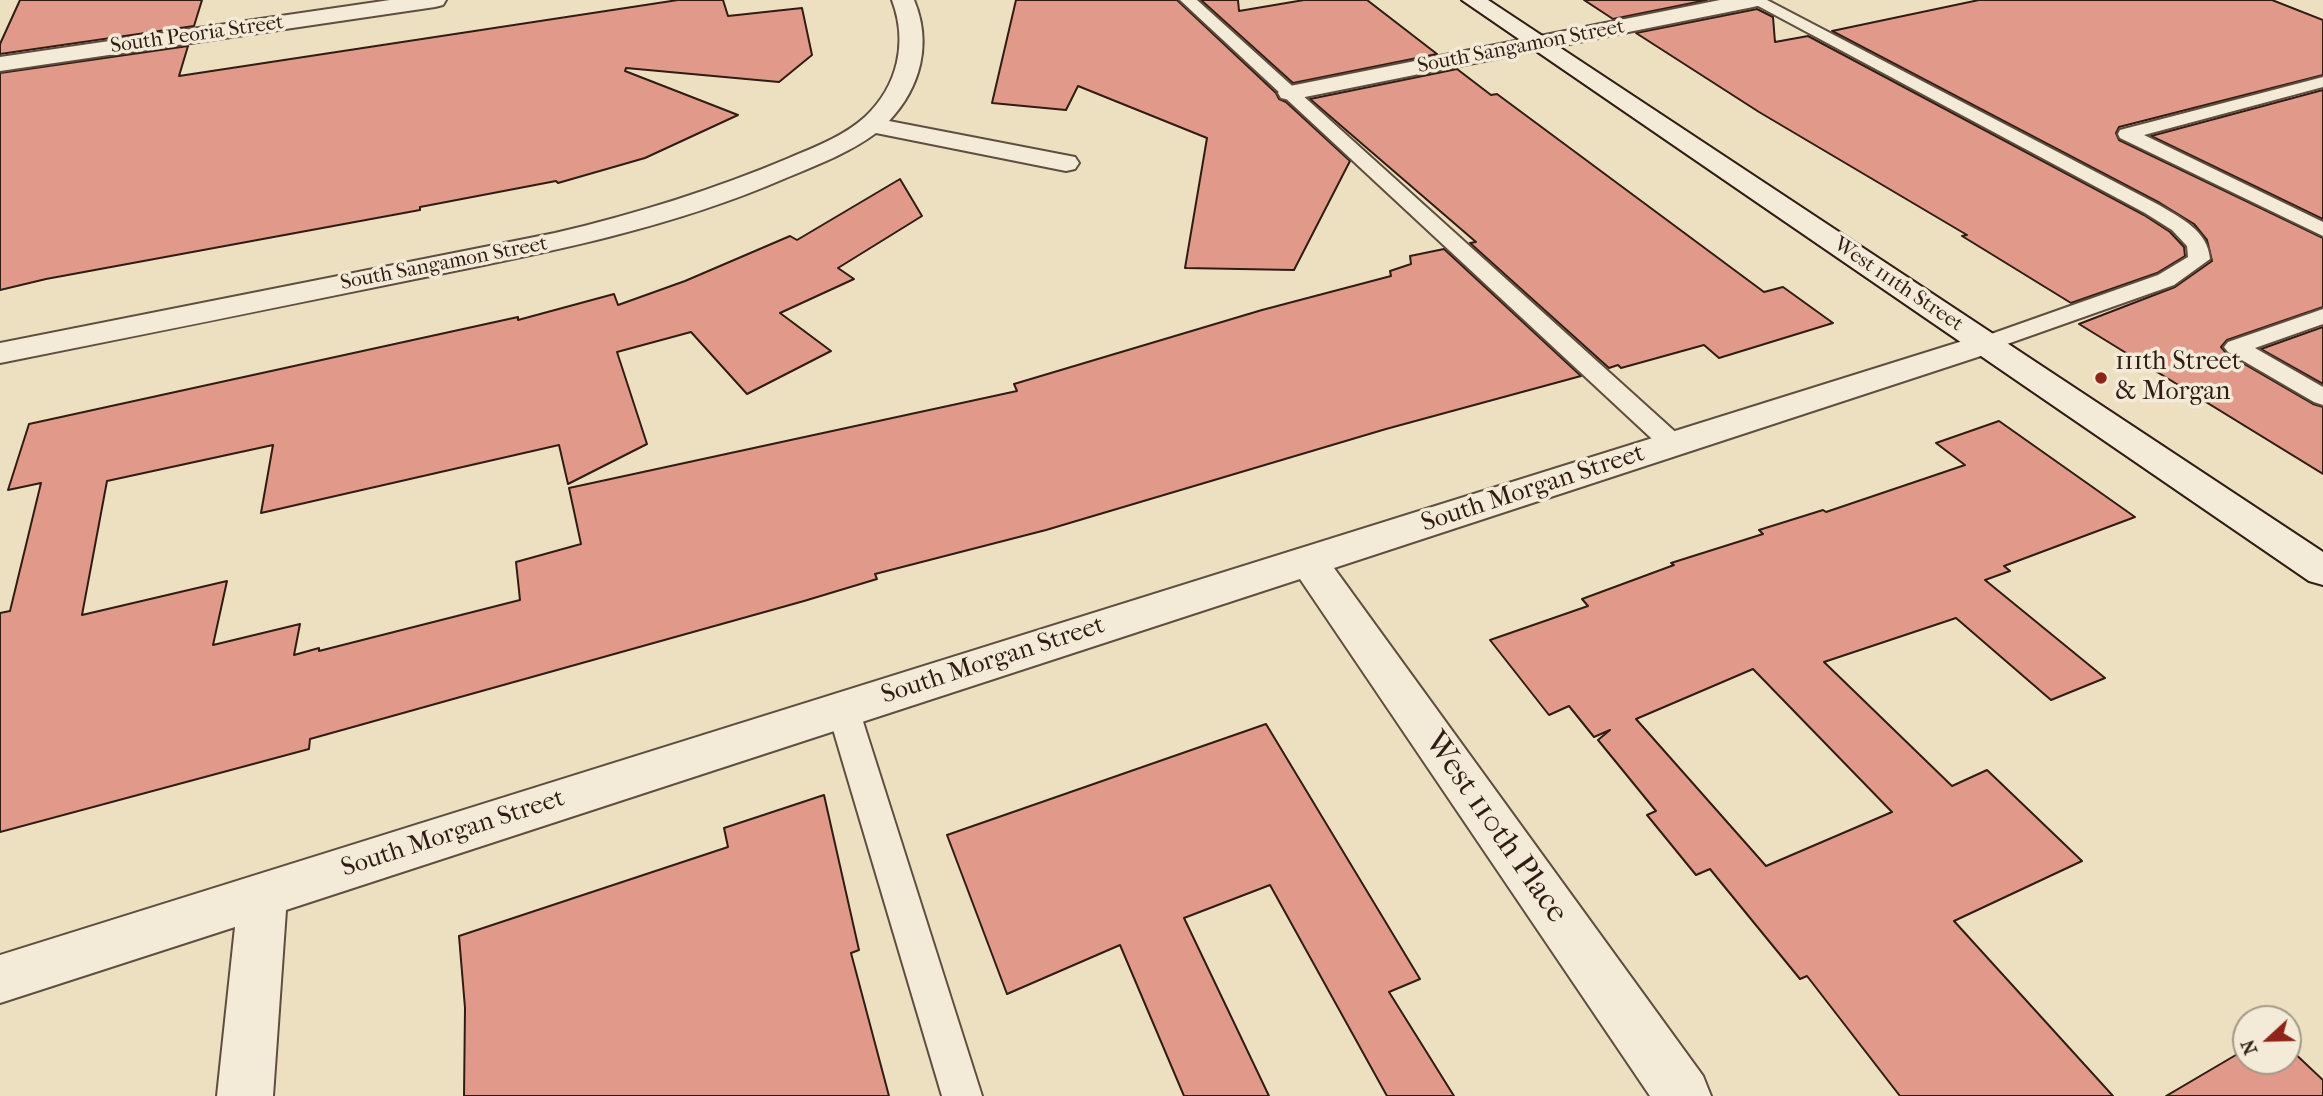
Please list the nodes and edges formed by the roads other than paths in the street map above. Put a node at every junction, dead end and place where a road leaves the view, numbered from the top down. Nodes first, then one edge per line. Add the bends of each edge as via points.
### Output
1 (435, 0) edge
2 (903, 0) edge
3 (1188, 0) edge
4 (1473, 0) edge
5 (1754, 0) edge
6 (341, 7) edge
7 (1538, 44) junction
8 (0, 64) edge
9 (2323, 82) edge
10 (1290, 93) junction
11 (872, 125) junction
12 (1066, 163) dead end
13 (2323, 230) edge
14 (2323, 316) edge
15 (1985, 344) junction
16 (0, 353) edge
17 (2323, 397) edge
18 (1673, 444) junction
19 (1308, 561) junction
20 (2323, 571) edge
21 (843, 709) junction
22 (263, 895) junction
23 (0, 979) edge
24 (245, 1096) edge
25 (962, 1096) edge
26 (1683, 1096) edge

1 - 6 street, South Peoria Street
2 - 11 street, South Sangamon Street via 914,35 911,62 898,90
3 - 10 lane
4 - 7 street, West 111th Street
5 - 7 street, South Sangamon Street
5 - 15 lane via 2152,209 2198,245 2199,259 2166,279
6 - 8 street, South Peoria Street
7 - 10 street, South Sangamon Street
7 - 15 street, West 111th Street
9 - 13 lane via 2127,134
10 - 18 lane
11 - 12 street
11 - 16 street, South Sangamon Street via 758,182 635,223
14 - 17 lane via 2236,346
15 - 18 street, South Morgan Street
15 - 20 street, West 111th Street
18 - 19 street, South Morgan Street
19 - 21 street, South Morgan Street
19 - 26 street, West 110th Place
21 - 22 street, South Morgan Street
21 - 25 lane
22 - 23 street, South Morgan Street
22 - 24 street

